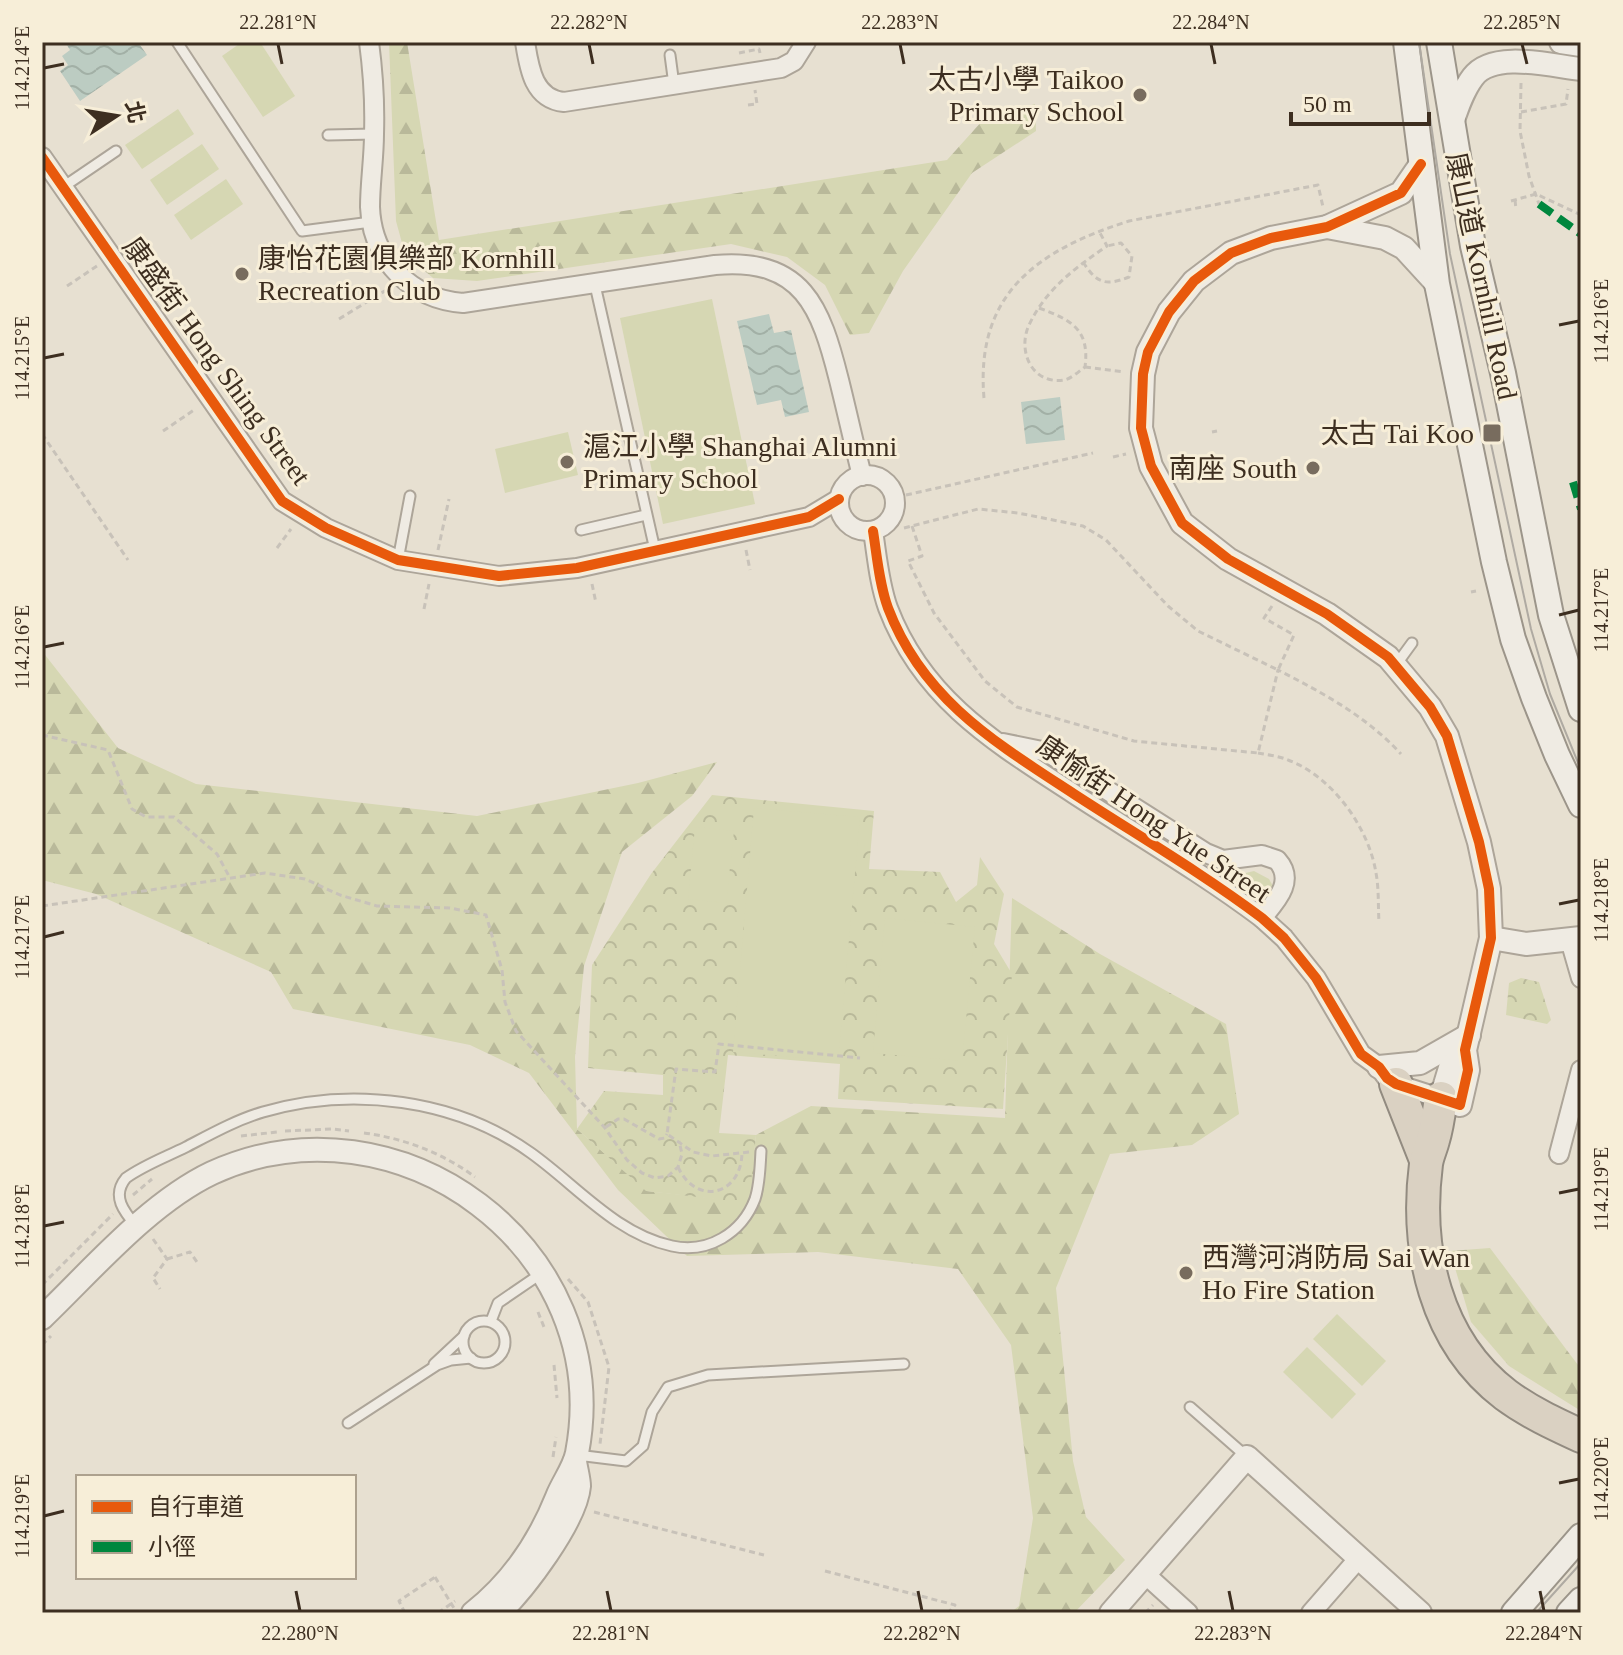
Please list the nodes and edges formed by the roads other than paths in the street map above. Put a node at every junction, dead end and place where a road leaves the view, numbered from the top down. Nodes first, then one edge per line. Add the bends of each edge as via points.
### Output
1 (177, 42) edge
2 (369, 42) edge
3 (525, 42) edge
4 (806, 42) edge
5 (1406, 42) edge
6 (1439, 42) edge
7 (1561, 42) edge
8 (1581, 45) edge
9 (670, 55) dead end
10 (1575, 75) edge
11 (674, 85) junction
12 (1452, 123) junction
13 (374, 134) junction
14 (328, 135) dead end
15 (116, 151) dead end
16 (42, 157) edge
17 (1421, 164) junction
18 (63, 187) junction
19 (1325, 218) junction
20 (371, 222) junction
21 (1437, 284) junction
22 (595, 285) junction
23 (862, 476) junction
24 (410, 496) dead end
25 (839, 499) junction
26 (646, 515) junction
27 (809, 517) junction
28 (847, 523) junction
29 (581, 530) dead end
30 (873, 531) junction
31 (655, 550) junction
32 (398, 560) junction
33 (1412, 643) dead end
34 (1396, 665) junction
35 (1581, 709) edge
36 (992, 741) junction
37 (1581, 805) edge
38 (1262, 918) junction
39 (1491, 938) junction
40 (1576, 939) edge
41 (1581, 978) edge
42 (1467, 1042) junction
43 (1581, 1070) edge
44 (1388, 1075) junction
45 (1451, 1102) junction
46 (761, 1151) road end
47 (1559, 1154) dead end
48 (1426, 1160) junction
49 (137, 1227) junction
50 (533, 1279) junction
51 (491, 1321) junction
52 (48, 1326) edge
53 (464, 1335) junction
54 (471, 1358) junction
55 (904, 1364) dead end
56 (418, 1376) junction
57 (1190, 1407) dead end
58 (348, 1423) dead end
59 (1581, 1423) edge
60 (1581, 1436) edge
61 (1247, 1457) junction
62 (584, 1458) junction
63 (1581, 1536) edge
64 (1359, 1558) junction
65 (1145, 1574) junction
66 (1581, 1600) edge
67 (466, 1606) edge
68 (499, 1613) edge
69 (1111, 1613) edge
70 (1188, 1613) edge
71 (1311, 1613) edge
72 (1420, 1613) edge
73 (1514, 1613) edge
74 (1569, 1613) edge

1 - 20 lane via 302,231
2 - 13 street
3 - 11 street via 537,85 557,102
4 - 11 street via 794,61 781,68
5 - 17 main road, 康山道 Kornhill Road
6 - 12 main road, 康山道 Kornhill Road
7 - 8 street
9 - 11 lane
10 - 12 street via 1516,62 1487,66 1470,81
12 - 35 main road, 康山道 Kornhill Road via 1551,615
13 - 14 lane
13 - 20 street
15 - 18 lane
16 - 18 street, 康盛街 Hong Shing Street
17 - 19 street via 1401,193
17 - 21 main road, 康山道 Kornhill Road
18 - 32 street, 康盛街 Hong Shing Street via 282,501 326,528
19 - 21 street via 1404,248
19 - 34 street via 1231,253 1194,281 1169,312 1148,352 1141,428 1151,466 1182,523 1228,559 1327,614
20 - 22 street via 393,270 414,288 441,300 474,303
21 - 37 main road, 康山道 Kornhill Road via 1513,639
22 - 23 street via 730,264 759,267 796,285 825,328
22 - 26 lane
23 - 25 street via 847,483
23 - 30 street via 888,485 894,502 889,520
24 - 32 lane
25 - 27 street
25 - 28 street
26 - 29 lane
26 - 31 lane
27 - 28 street
27 - 31 street, 康盛街 Hong Shing Street
28 - 30 street
30 - 36 street, 康愉街 Hong Yue Street via 883,593 908,649 948,702
31 - 32 street, 康盛街 Hong Shing Street via 577,568 499,576
33 - 34 lane
34 - 39 street via 1447,736 1479,842 1489,889
36 - 38 street, 康愉街 Hong Yue Street
36 - 38 street, 康愉街 Hong Yue Street via 1047,752 1214,857 1262,855 1277,860 1284,886
38 - 44 street, 康愉街 Hong Yue Street via 1302,958 1361,1054
39 - 40 street via 1526,944
39 - 42 street
40 - 41 street
42 - 44 street
42 - 45 street via 1468,1070
43 - 47 street
44 - 45 street, 康愉街 Hong Yue Street
44 - 48 highway
45 - 48 highway
45 - 59 highway via 1439,1235 1451,1296 1488,1360 1515,1385
46 - 49 lane via 757,1191 744,1219 721,1240 693,1248 663,1244 613,1218 533,1154 457,1116 380,1100 312,1101 243,1119 131,1175 120,1187 121,1206
48 - 60 highway via 1425,1237 1437,1303 1453,1337 1476,1369 1507,1396
49 - 50 street via 174,1195 237,1163 282,1152 343,1150 401,1162 458,1190 508,1230
49 - 52 street
50 - 51 lane via 498,1303
50 - 62 street via 561,1311 576,1360
51 - 53 lane via 477,1321
51 - 54 lane via 505,1335 502,1355 484,1363
53 - 54 lane
53 - 56 lane
54 - 56 lane via 451,1360
55 - 62 lane via 708,1375 668,1387 652,1412 643,1446 626,1461
56 - 58 lane
57 - 61 lane
61 - 64 street
61 - 65 street
62 - 67 street via 563,1481 523,1561 494,1594
62 - 68 street via 562,1527 540,1567
63 - 73 main road
64 - 71 street
64 - 72 street
65 - 69 street
65 - 70 street
66 - 74 main road

